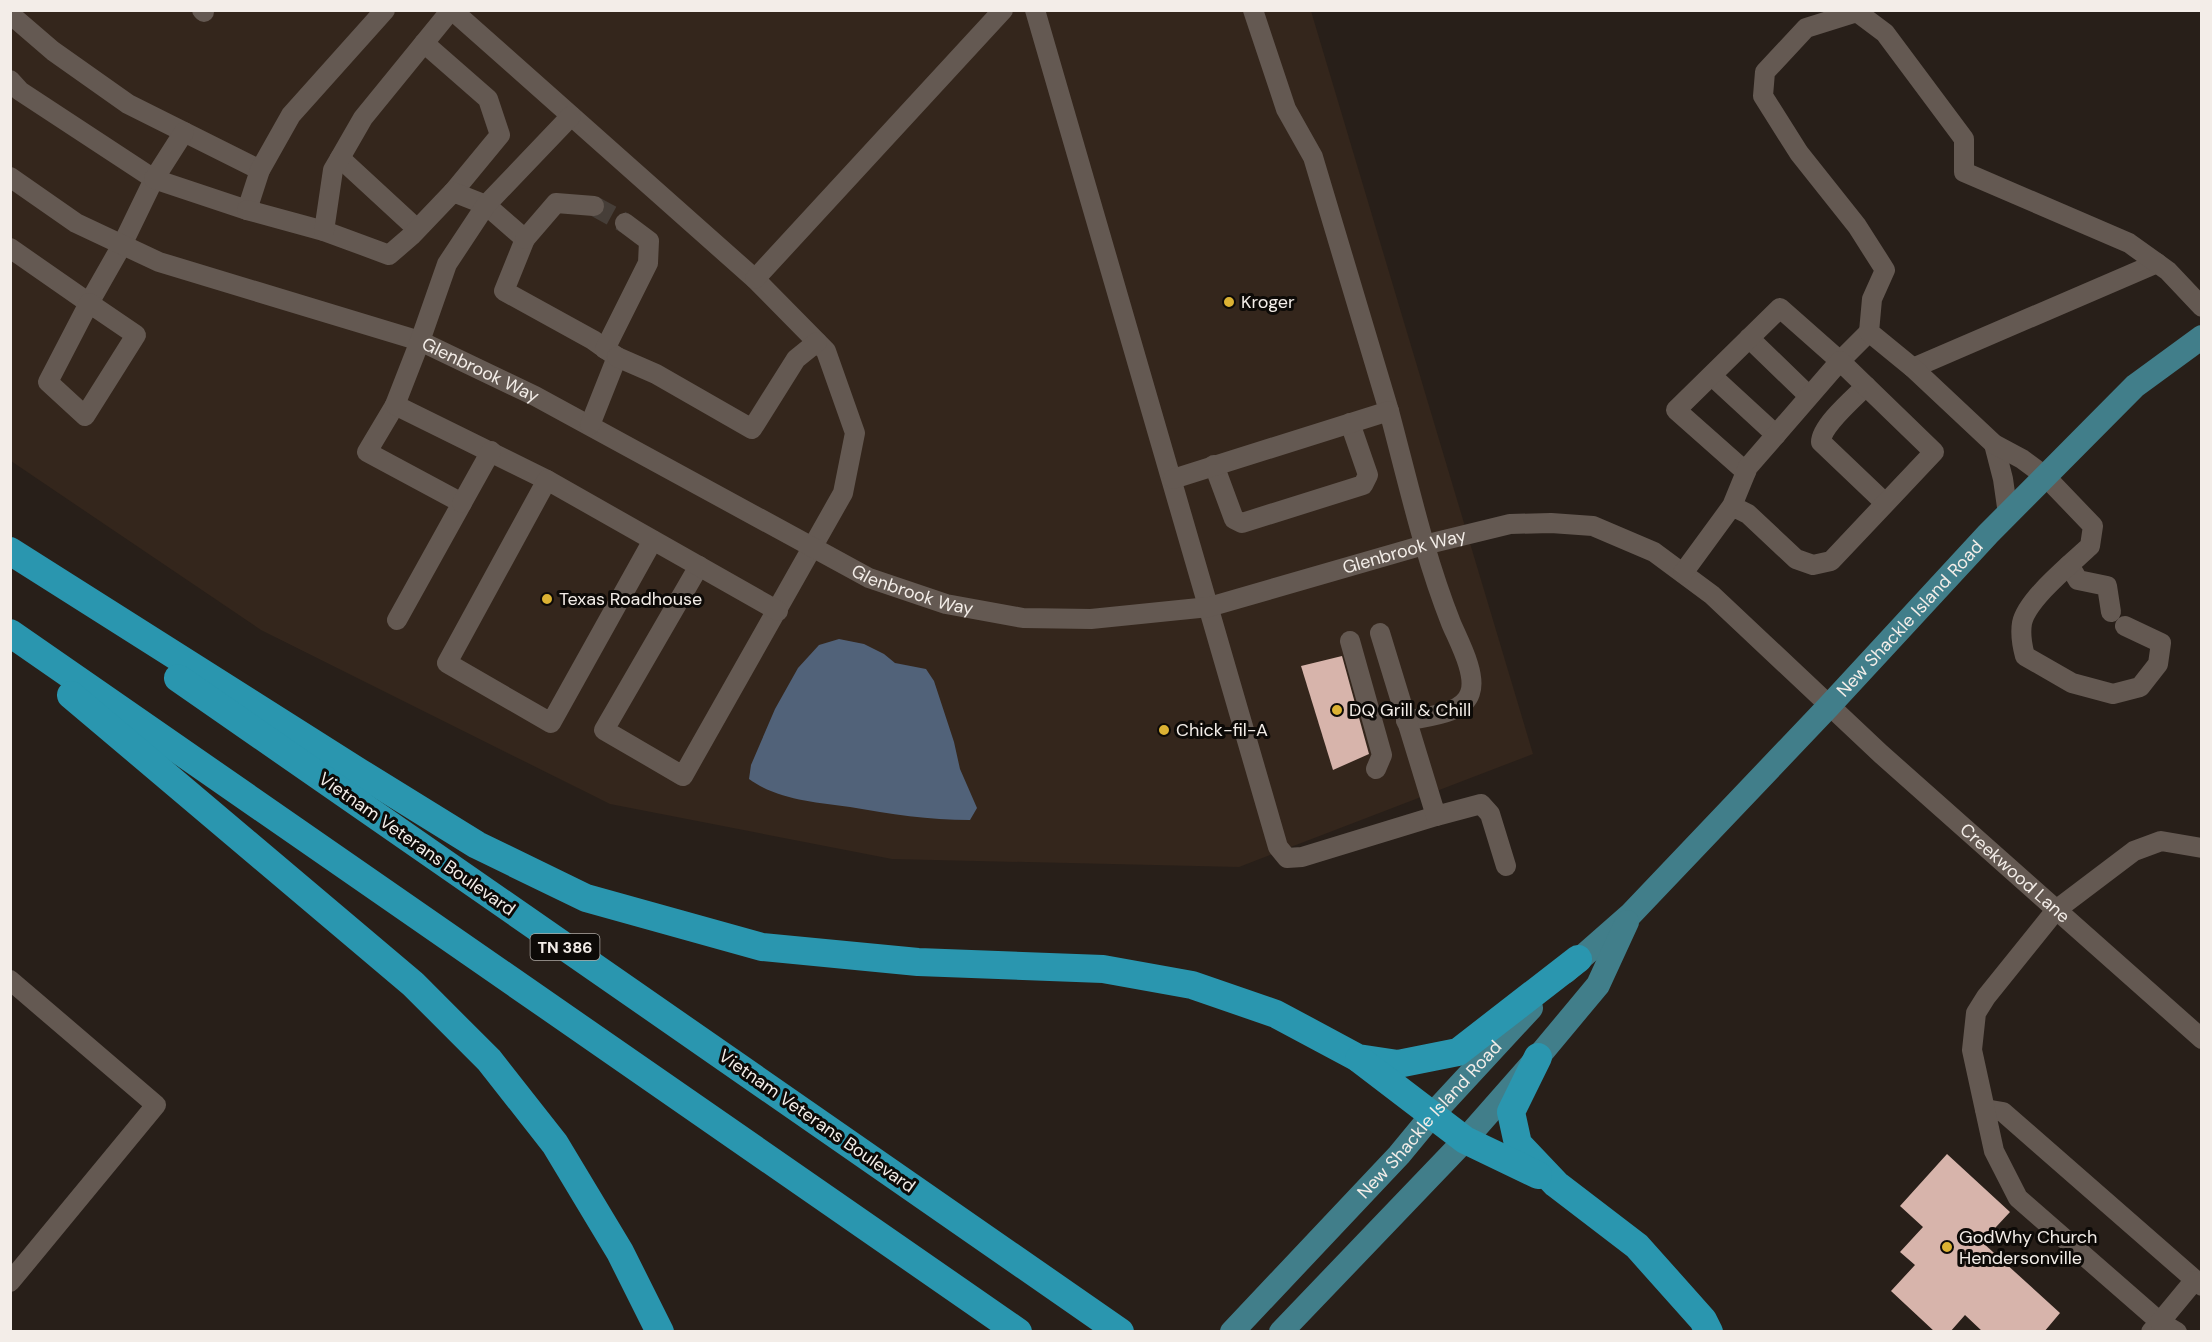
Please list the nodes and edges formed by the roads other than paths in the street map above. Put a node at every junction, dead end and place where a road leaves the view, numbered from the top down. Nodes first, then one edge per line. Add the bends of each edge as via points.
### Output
1 (385, 10) edge
2 (451, 10) edge
3 (1003, 10) edge
4 (1035, 10) edge
5 (1253, 10) edge
6 (10, 14) edge
7 (424, 43) junction
8 (10, 80) edge
9 (572, 116) junction
10 (184, 132) junction
11 (340, 158) junction
12 (260, 170) junction
13 (10, 177) edge
14 (154, 179) junction
15 (453, 192) junction
16 (486, 205) junction
17 (594, 206) tunnel mouth
18 (247, 210) junction
19 (625, 223) tunnel mouth
20 (417, 229) junction
21 (324, 231) junction
22 (525, 238) junction
23 (122, 245) junction
24 (10, 249) edge
25 (2157, 263) junction
26 (755, 279) junction
27 (89, 303) junction
28 (2202, 307) edge
29 (1869, 332) junction
30 (2202, 337) edge
31 (1749, 338) junction
32 (420, 341) junction
33 (817, 342) junction
34 (611, 353) junction
35 (1840, 361) junction
36 (1913, 368) junction
37 (1712, 376) junction
38 (1866, 386) junction
39 (1809, 396) junction
40 (395, 405) junction
41 (1389, 411) junction
42 (1350, 423) junction
43 (590, 425) junction
44 (1776, 435) junction
45 (1994, 444) junction
46 (491, 452) junction
47 (1214, 465) junction
48 (1746, 472) junction
49 (2045, 476) junction
50 (1173, 479) junction
51 (547, 480) junction
52 (1885, 503) junction
53 (462, 504) junction
54 (1732, 506) junction
55 (2008, 514) junction
56 (653, 540) junction
57 (1424, 545) junction
58 (814, 547) junction
59 (10, 551) edge
60 (10, 561) edge
61 (2069, 565) junction
62 (699, 566) junction
63 (1683, 573) junction
64 (1209, 607) junction
65 (778, 611) junction
66 (2111, 612) dead end
67 (397, 620) dead end
68 (2125, 626) dead end
69 (10, 633) edge
70 (1380, 633) dead end
71 (1350, 641) dead end
72 (10, 643) edge
73 (1829, 706) junction
74 (1406, 721) junction
75 (1376, 769) dead end
76 (1436, 816) junction
77 (2202, 848) edge
78 (1506, 866) dead end
79 (2056, 910) junction
80 (1630, 914) junction
81 (1578, 959) junction
82 (10, 980) edge
83 (2202, 1039) edge
84 (1538, 1057) junction
85 (1358, 1058) junction
86 (1984, 1109) junction
87 (1432, 1115) junction
88 (1465, 1140) junction
89 (1556, 1184) junction
90 (10, 1282) edge
91 (2198, 1284) edge
92 (2156, 1327) edge
93 (1283, 1329) edge
94 (660, 1332) edge
95 (1018, 1332) edge
96 (1120, 1332) edge
97 (1232, 1332) edge
98 (1709, 1332) edge
99 (2177, 1332) edge

1 - 12 street via 291,115
2 - 7 street
2 - 9 street
3 - 26 street
4 - 50 street
5 - 41 street via 1286,109 1313,157
6 - 10 street via 53,51 128,104
7 - 11 street via 363,118
7 - 15 street via 488,99 500,135
8 - 14 street via 20,91
9 - 16 street
9 - 26 street
10 - 12 street
10 - 14 street
11 - 20 street
11 - 21 street via 333,170
12 - 18 street
13 - 23 street, Glenbrook Way via 76,223
14 - 18 street
14 - 23 street
15 - 16 street
15 - 20 street
16 - 22 street
16 - 32 street via 447,264
17 - 22 street via 556,203
18 - 21 street
19 - 34 street via 650,241 648,263
20 - 21 street via 389,255
22 - 34 street via 504,291
23 - 27 street
23 - 32 street, Glenbrook Way via 159,262
24 - 27 street
25 - 28 street
25 - 29 street via 2129,243 1964,172 1964,139 1885,33 1857,12 1806,28 1765,72 1763,96 1799,153 1857,226 1885,270 1872,299
25 - 36 street
26 - 33 street
27 - 27 street via 136,335 85,416 48,382
29 - 35 street
29 - 36 street
30 - 49 main road, New Shackle Island Road via 2135,386
31 - 35 street via 1780,308
31 - 37 street
31 - 39 street
32 - 40 street
32 - 43 street, Glenbrook Way
33 - 34 street via 796,359 752,429
33 - 58 street via 826,351 855,433 843,493
34 - 43 street
35 - 38 street
35 - 39 street
36 - 45 street
37 - 44 street
37 - 48 street via 1676,410
38 - 52 street via 1821,435 1821,442
38 - 52 street via 1934,452
39 - 44 street
40 - 46 street
40 - 53 street via 367,452
41 - 42 street
41 - 57 street
42 - 47 street
42 - 47 street via 1368,474 1363,485 1242,523 1234,519
43 - 58 street, Glenbrook Way
44 - 48 street
45 - 49 street
45 - 55 street
46 - 51 street
46 - 53 street
47 - 50 street
48 - 54 street
49 - 55 main road, New Shackle Island Road
49 - 61 street via 2093,526 2090,546
50 - 64 street
51 - 56 street
51 - 56 street via 447,663 551,723
52 - 54 street via 1831,561 1813,565 1796,559 1748,514
53 - 67 street
54 - 63 street
55 - 73 main road, New Shackle Island Road
56 - 62 street
57 - 63 street, Glenbrook Way via 1510,524 1593,526 1654,552
57 - 64 street, Glenbrook Way
57 - 74 street via 1466,661 1471,688 1458,708
58 - 64 street, Glenbrook Way via 869,578 946,604 1023,618 1091,620
58 - 65 street
59 - 85 highway via 477,845 586,898 762,946 918,962 1103,969 1192,985 1276,1014
60 - 96 highway, Vietnam Veterans Boulevard / TN 386
61 - 66 street via 2078,580 2107,586
61 - 68 street via 2032,604 2022,622 2025,656 2072,683 2113,694 2140,687 2158,664 2161,643
62 - 65 street
62 - 65 street via 604,730 683,776
63 - 73 street, Glenbrook Way via 1712,595
64 - 76 street via 1278,847 1287,858 1302,857
69 - 95 highway
70 - 74 street
71 - 75 street via 1382,754
72 - 94 highway via 412,984 489,1060 555,1144 620,1251
73 - 79 street, Creekwood Lane
73 - 80 main road, New Shackle Island Road
74 - 76 street
76 - 78 street via 1481,804 1490,814
77 - 79 street via 2161,841 2134,851
79 - 83 street, Creekwood Lane
79 - 86 street via 1976,1013 1972,1050
80 - 81 main road, New Shackle Island Road
80 - 84 main road, New Shackle Island Road via 1598,985
81 - 85 highway via 1458,1052 1398,1065
81 - 87 main road, New Shackle Island Road
82 - 90 street via 156,1105
84 - 88 main road, New Shackle Island Road
84 - 89 highway via 1511,1112 1518,1144
85 - 87 highway
86 - 91 street via 2003,1112
86 - 92 street via 1994,1151 2018,1198 2137,1303
87 - 88 highway
87 - 97 main road, New Shackle Island Road
88 - 89 highway
88 - 93 main road, New Shackle Island Road
89 - 98 highway via 1637,1246 1703,1320
91 - 92 street
92 - 99 street

